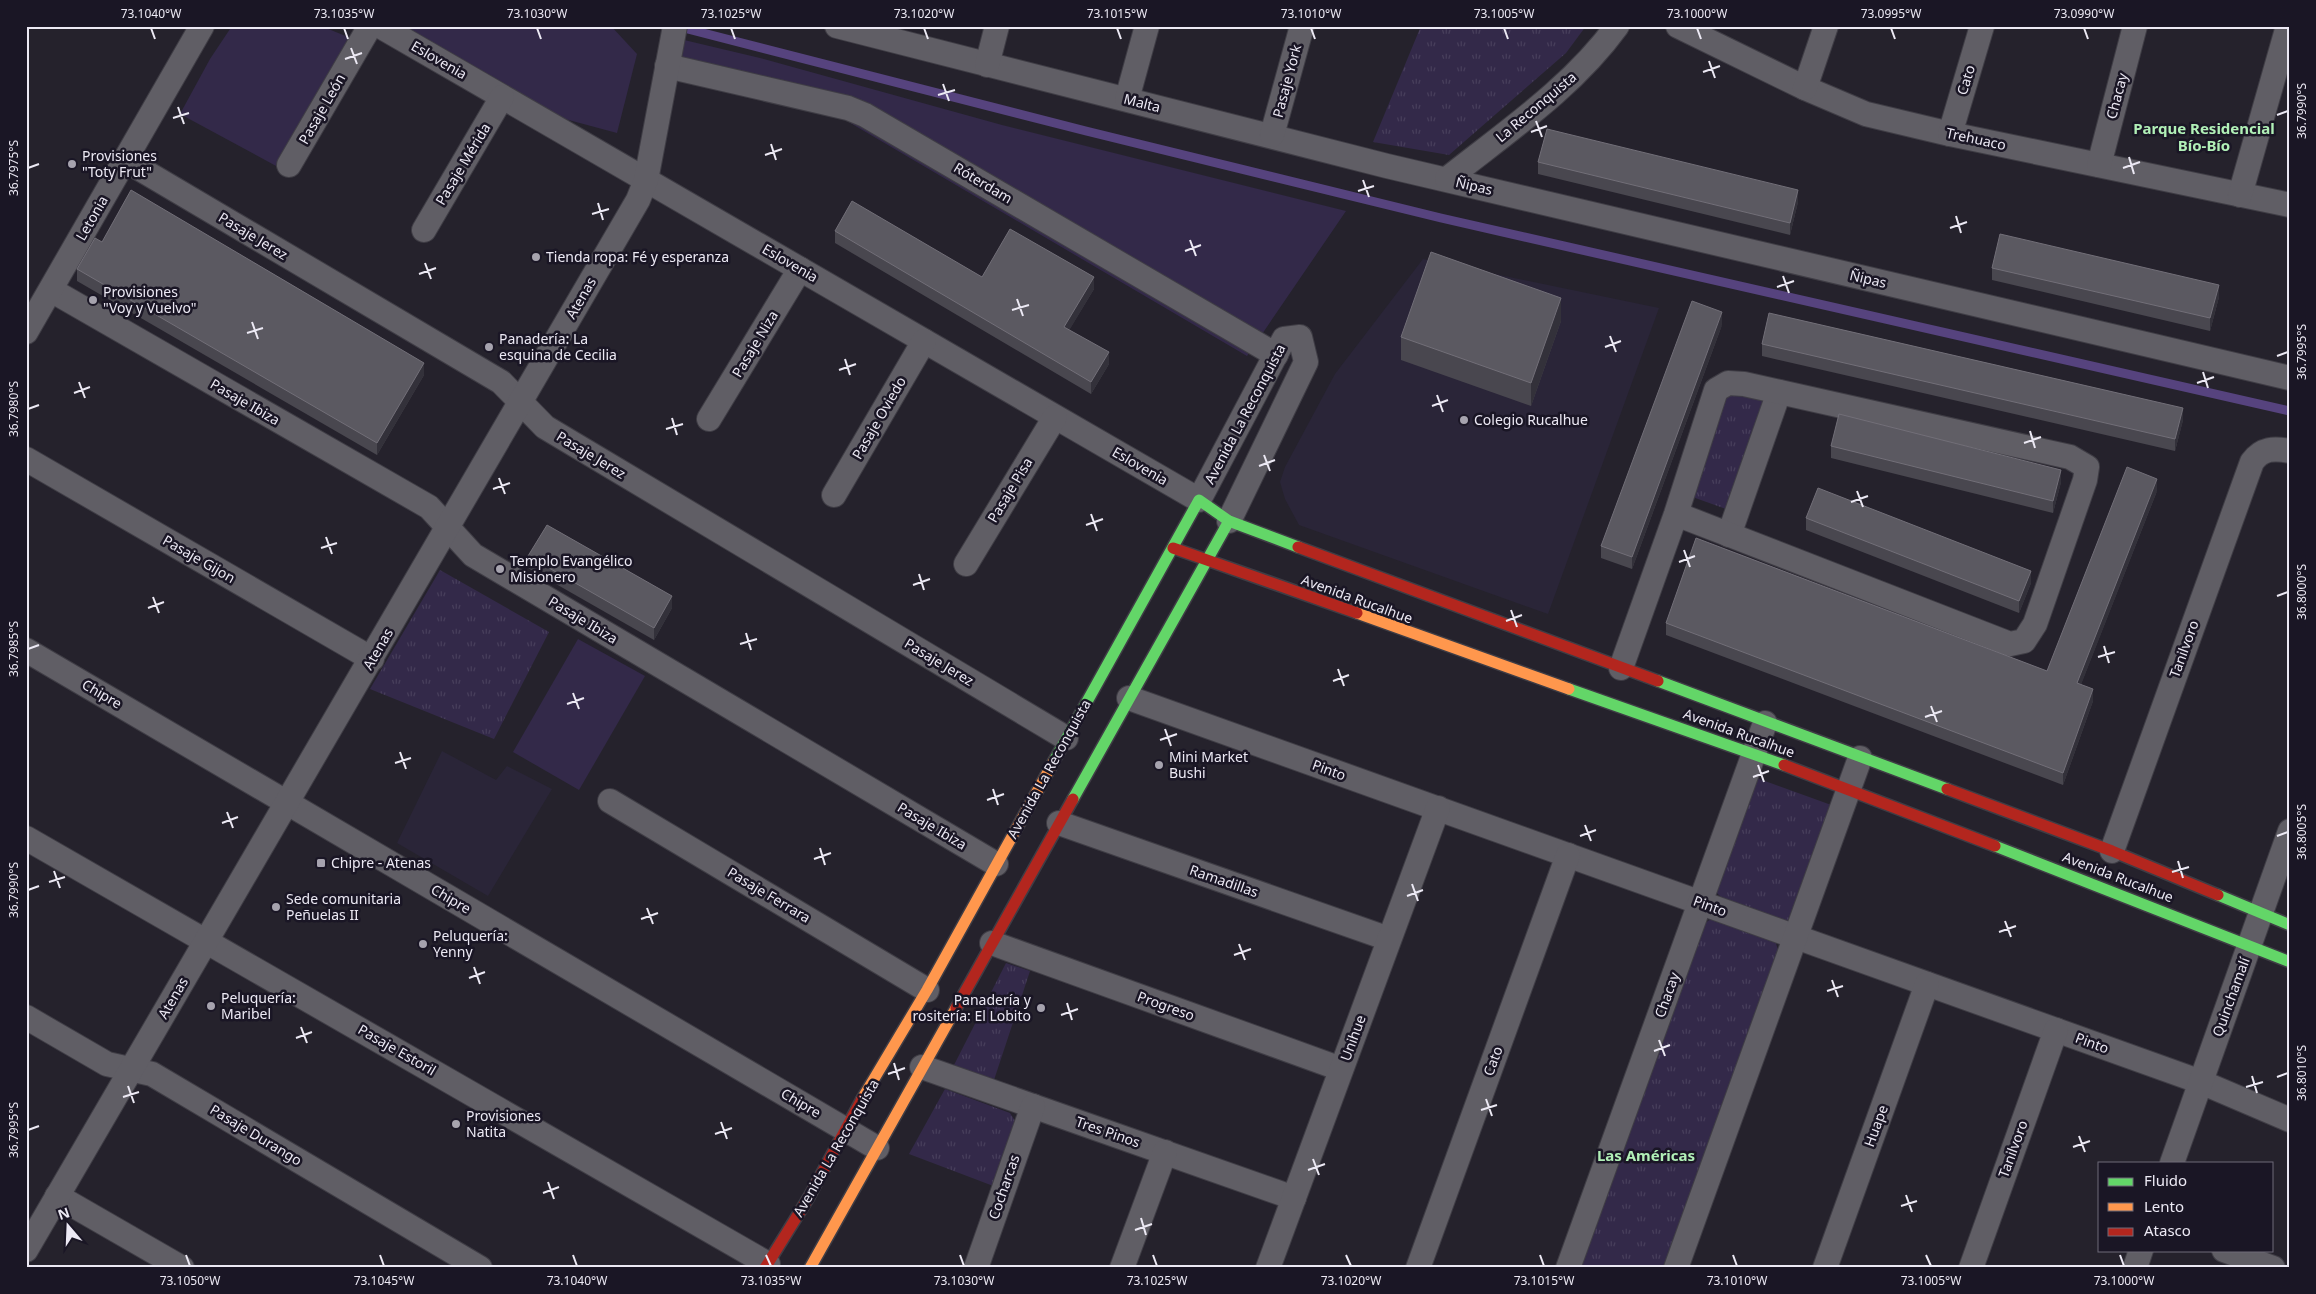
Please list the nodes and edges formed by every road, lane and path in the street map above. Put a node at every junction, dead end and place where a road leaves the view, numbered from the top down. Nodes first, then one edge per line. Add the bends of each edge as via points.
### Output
1 (202, 26) edge
2 (370, 26) edge
3 (380, 26) edge
4 (839, 26) edge
5 (997, 26) edge
6 (1147, 26) edge
7 (1302, 26) edge
8 (1617, 26) edge
9 (1678, 26) edge
10 (1826, 26) edge
11 (1982, 26) edge
12 (2135, 26) edge
13 (2288, 26) edge
14 (674, 34) edge
15 (987, 65) junction
16 (667, 66) junction
17 (1805, 88) junction
18 (502, 97) junction
19 (1127, 99) junction
20 (1950, 134) junction
21 (1272, 136) junction
22 (125, 160) junction
23 (289, 165) dead end
24 (2099, 165) junction
25 (1447, 179) junction
26 (646, 180) junction
27 (2240, 194) junction
28 (2290, 205) edge
29 (424, 230) dead end
30 (800, 269) junction
31 (51, 290) junction
32 (26, 332) edge
33 (924, 341) junction
34 (1276, 355) junction
35 (2290, 378) edge
36 (1779, 392) junction
37 (521, 402) junction
38 (1055, 417) junction
39 (709, 419) dead end
40 (2290, 451) edge
41 (26, 460) edge
42 (834, 495) dead end
43 (1199, 500) junction
44 (1676, 514) junction
45 (1228, 521) junction
46 (448, 528) junction
47 (1729, 535) junction
48 (1173, 548) junction
49 (1207, 561) junction
50 (966, 564) dead end
51 (26, 650) edge
52 (372, 660) junction
53 (1621, 668) junction
54 (1129, 698) junction
55 (1765, 723) junction
56 (1066, 738) junction
57 (1754, 754) junction
58 (1860, 758) junction
59 (1849, 788) junction
60 (610, 801) dead end
61 (288, 803) junction
62 (1438, 808) junction
63 (1059, 823) junction
64 (2290, 831) edge
65 (26, 838) edge
66 (2112, 852) junction
67 (1568, 855) junction
68 (996, 864) junction
69 (1700, 903) junction
70 (2260, 912) junction
71 (2290, 925) edge
72 (1795, 937) junction
73 (1389, 939) junction
74 (207, 941) junction
75 (992, 943) junction
76 (2250, 945) junction
77 (2290, 962) edge
78 (1927, 984) junction
79 (927, 990) junction
80 (26, 1017) edge
81 (2056, 1030) junction
82 (922, 1067) junction
83 (131, 1069) junction
84 (1341, 1069) junction
85 (2201, 1082) junction
86 (1033, 1106) junction
87 (2290, 1120) edge
88 (845, 1129) junction
89 (877, 1148) junction
90 (1165, 1152) junction
91 (2172, 1162) edge
92 (58, 1196) junction
93 (1294, 1198) junction
94 (26, 1250) edge
95 (2140, 1252) edge
96 (2229, 1252) edge
97 (767, 1266) edge
98 (182, 1268) edge
99 (480, 1268) edge
100 (810, 1268) edge
101 (976, 1268) edge
102 (1122, 1268) edge
103 (1268, 1268) edge
104 (1418, 1268) edge
105 (1568, 1268) edge
106 (1676, 1268) edge
107 (1825, 1268) edge
108 (1971, 1268) edge
109 (2135, 1268) edge
110 (2273, 1268) edge

1 - 22 street, Letonia
2 - 23 street, Pasaje León
3 - 18 street, Eslovenia
4 - 15 street, Malta
5 - 15 street
6 - 19 street
7 - 21 street, Pasaje York
8 - 25 street, La Reconquista via 1571,79
9 - 17 street, Trehuaco
10 - 17 street
11 - 20 street, Cato
12 - 24 street, Chacay
13 - 27 street
14 - 16 street, Atenas
15 - 19 street, Malta
16 - 26 street, Atenas
16 - 34 street, Róterdam via 848,108 865,115
17 - 20 street, Trehuaco via 1866,114
18 - 26 street, Eslovenia
18 - 29 street, Pasaje Mérida
19 - 21 street, Malta
20 - 24 street, Trehuaco
21 - 25 street, Malta
22 - 31 street, Letonia
22 - 37 street, Pasaje Jerez via 501,382
24 - 27 street, Trehuaco
25 - 35 street, Ñipas
26 - 30 street, Eslovenia
26 - 37 street, Atenas via 638,200
27 - 28 street, Trehuaco
30 - 33 street, Eslovenia
30 - 39 street, Pasaje Niza
31 - 32 street, Letonia
31 - 46 street, Pasaje Ibiza via 429,507
33 - 38 street, Eslovenia
33 - 42 street, Pasaje Oviedo
34 - 43 street, Avenida La Reconquista
34 - 45 street, Avenida La Reconquista via 1284,339 1300,337 1306,362
36 - 44 street via 1728,383 1716,390
36 - 47 street
36 - 47 street via 2070,457 2087,467 2085,480 2035,624 2024,641 2010,644
37 - 46 street, Atenas
37 - 56 street, Pasaje Jerez via 545,427
38 - 43 street, Eslovenia
38 - 50 street, Pasaje Pisa
40 - 66 street, Tanilvoro via 2263,451 2252,462
41 - 52 street, Pasaje Gijon
43 - 45 street, Avenida Rucalhue
43 - 48 street, Avenida La Reconquista
44 - 47 street
44 - 53 street
45 - 49 street, Avenida La Reconquista
45 - 53 street, Avenida Rucalhue
46 - 52 street, Atenas
46 - 68 street, Pasaje Ibiza via 473,556
48 - 49 street, Avenida Rucalhue
48 - 56 street, Avenida La Reconquista
49 - 54 street, Avenida La Reconquista
49 - 57 street, Avenida Rucalhue
51 - 61 street, Chipre
52 - 61 street, Atenas
53 - 55 street, Avenida Rucalhue
54 - 62 street, Pinto
54 - 63 street, Avenida La Reconquista
55 - 57 street, Chacay
55 - 58 street, Avenida Rucalhue
56 - 68 street, Avenida La Reconquista
57 - 59 street, Avenida Rucalhue
57 - 69 street, Chacay
58 - 59 street
58 - 66 street, Avenida Rucalhue
59 - 72 street
59 - 76 street, Avenida Rucalhue
60 - 79 street, Pasaje Ferrara
61 - 74 street, Atenas
61 - 88 street, Chipre
62 - 67 street, Pinto
62 - 73 street, Unihue
63 - 73 street, Ramadillas
63 - 75 street, Avenida La Reconquista
64 - 70 street, Quinchamalí
65 - 74 street, Pasaje Estoril
66 - 70 street, Avenida Rucalhue
67 - 69 street, Pinto
67 - 104 street, Cato
68 - 79 street, Avenida La Reconquista
69 - 72 street, Pinto
69 - 105 street, Chacay
70 - 71 street, Avenida Rucalhue
70 - 76 street, Quinchamalí
72 - 78 street, Pinto
72 - 106 street
73 - 84 street, Unihue
74 - 83 street, Atenas
74 - 97 street, Pasaje Estoril
75 - 82 street, Avenida La Reconquista
75 - 84 street, Progreso
76 - 77 street, Avenida Rucalhue
76 - 85 street, Quinchamalí
78 - 81 street, Pinto
78 - 107 street, Huape
79 - 88 street, Avenida La Reconquista
80 - 83 street, Pasaje Durango via 107,1064
81 - 85 street, Pinto
81 - 108 street, Tanilvoro
82 - 86 street, Tres Pinos
82 - 89 street, Avenida La Reconquista
83 - 92 street, Atenas
83 - 99 street, Pasaje Durango via 152,1074
84 - 93 street, Unihue
85 - 87 street, Pinto
85 - 91 street, Quinchamalí
86 - 90 street, Tres Pinos
86 - 101 street, Cocharcas
88 - 89 street, Chipre
88 - 97 street, Avenida La Reconquista
89 - 100 street, Avenida La Reconquista
90 - 93 street, Tres Pinos
90 - 102 street
92 - 94 street, Atenas
92 - 98 street
93 - 103 street, Unihue
95 - 109 street
96 - 110 street

